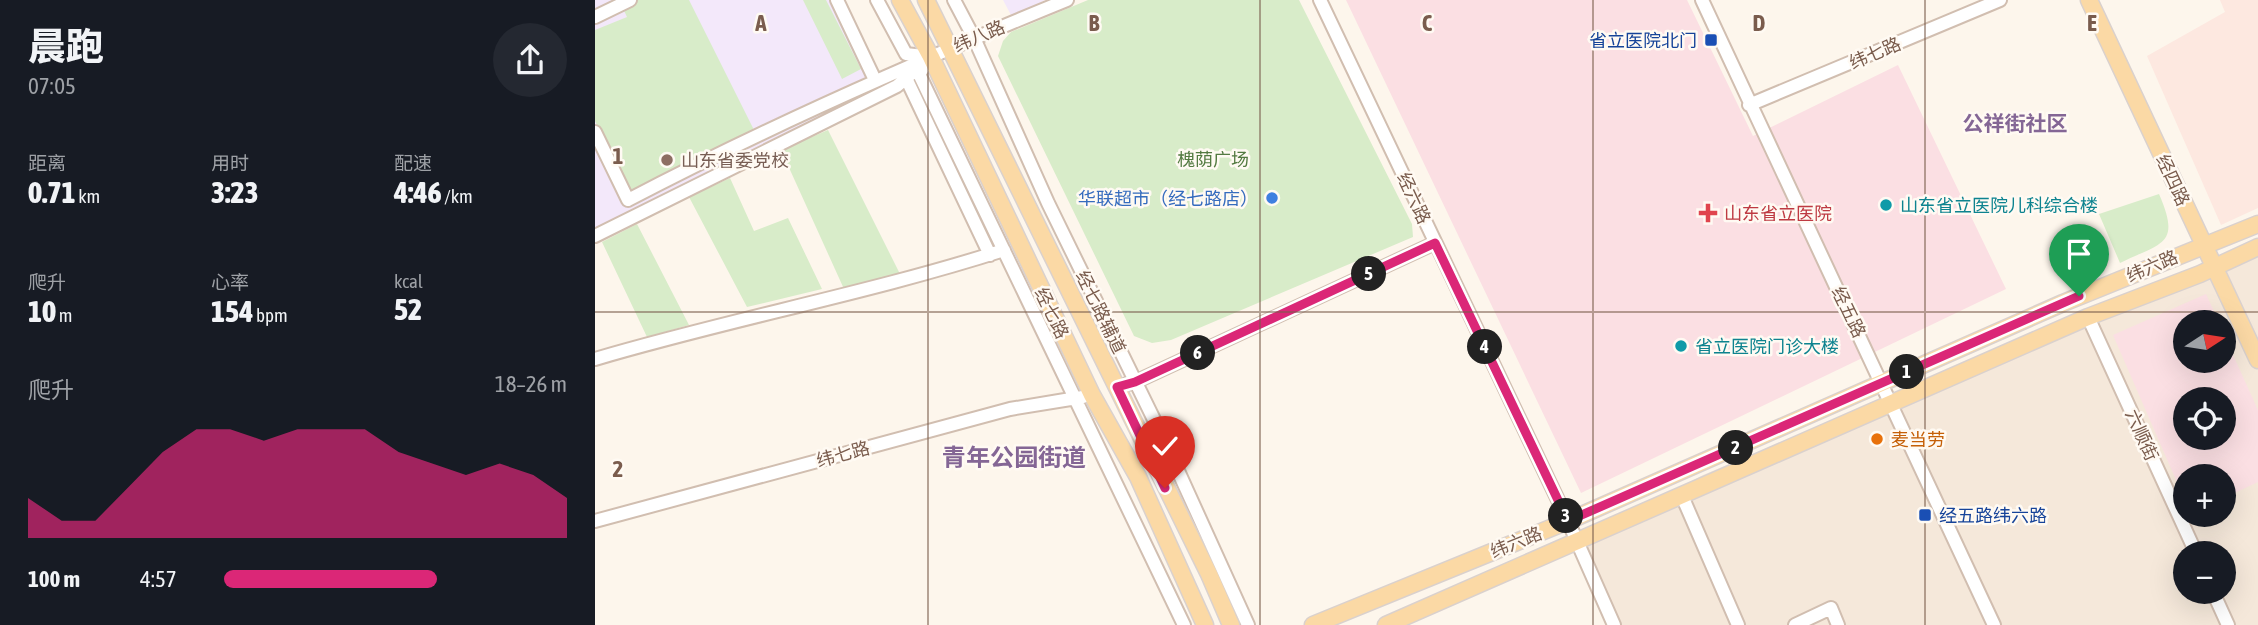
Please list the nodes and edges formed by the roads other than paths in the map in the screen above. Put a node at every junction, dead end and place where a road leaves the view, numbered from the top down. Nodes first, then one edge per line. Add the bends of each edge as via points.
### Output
1 (630, 0) edge
2 (837, 0) edge
3 (877, 0) edge
4 (900, 0) edge
5 (926, 0) edge
6 (954, 0) edge
7 (1067, 0) edge
8 (1320, 0) edge
9 (1703, 0) edge
10 (2000, 0) edge
11 (2089, 0) edge
12 (595, 17) edge
13 (974, 38) junction
14 (950, 48) junction
15 (931, 57) junction
16 (906, 78) junction
17 (875, 80) junction
18 (1749, 105) junction
19 (595, 132) edge
20 (2258, 224) edge
21 (595, 236) edge
22 (1435, 243) junction
23 (2204, 246) junction
24 (2258, 247) edge
25 (1005, 250) junction
26 (990, 255) junction
27 (2215, 268) junction
28 (2088, 317) junction
29 (595, 359) edge
30 (2258, 360) edge
31 (1135, 382) junction
32 (1883, 383) junction
33 (1117, 387) junction
34 (1084, 396) junction
35 (1893, 404) junction
36 (1682, 496) junction
37 (595, 520) edge
38 (1568, 521) junction
39 (2191, 541) edge
40 (1577, 544) junction
41 (2218, 604) edge
42 (1184, 625) edge
43 (1205, 625) edge
44 (1231, 625) edge
45 (1248, 625) edge
46 (1313, 625) edge
47 (1386, 625) edge
48 (1614, 625) edge
49 (1738, 625) edge
50 (1795, 625) edge
51 (1839, 625) edge
52 (1994, 625) edge
53 (2228, 625) edge

1 - 12 street
2 - 17 street
3 - 15 street via 906,54
4 - 15 main road, 经七路
5 - 14 main road, 经七路
6 - 13 street, 经七路辅道
7 - 13 street, 纬八路
8 - 22 street, 经六路
9 - 18 street, 经五路
10 - 18 street, 纬七路
11 - 23 main road, 经四路
13 - 14 street, 纬八路
13 - 31 street, 经七路辅道
14 - 15 street, 纬八路
14 - 33 main road, 经七路
15 - 16 street
15 - 17 street
15 - 25 street via 919,74
15 - 34 main road, 经七路
16 - 21 street
16 - 26 street
17 - 19 street via 744,139 628,200
18 - 32 street, 经五路
20 - 23 main road, 纬六路
22 - 31 street
22 - 38 street, 经六路
23 - 27 main road, 经四路
23 - 32 main road, 纬六路
24 - 27 main road, 纬六路
25 - 26 street
25 - 34 street
26 - 29 street
27 - 28 main road, 纬六路
27 - 30 main road, 经四路
28 - 35 main road, 纬六路
28 - 39 street, 六顺街
31 - 33 street
31 - 45 street, 经七路辅道
32 - 35 street, 经五路
32 - 38 main road, 纬六路
33 - 44 main road, 经七路
34 - 37 street, 纬七路 via 1010,409
34 - 42 street
34 - 43 main road, 经七路 via 1138,477
35 - 36 main road, 纬六路
35 - 52 street, 经五路
36 - 40 main road, 纬六路
36 - 49 street
38 - 40 street, 经六路
38 - 46 main road, 纬六路
40 - 47 main road, 纬六路
40 - 48 street, 经六路
41 - 53 street
50 - 51 street via 1831,608

